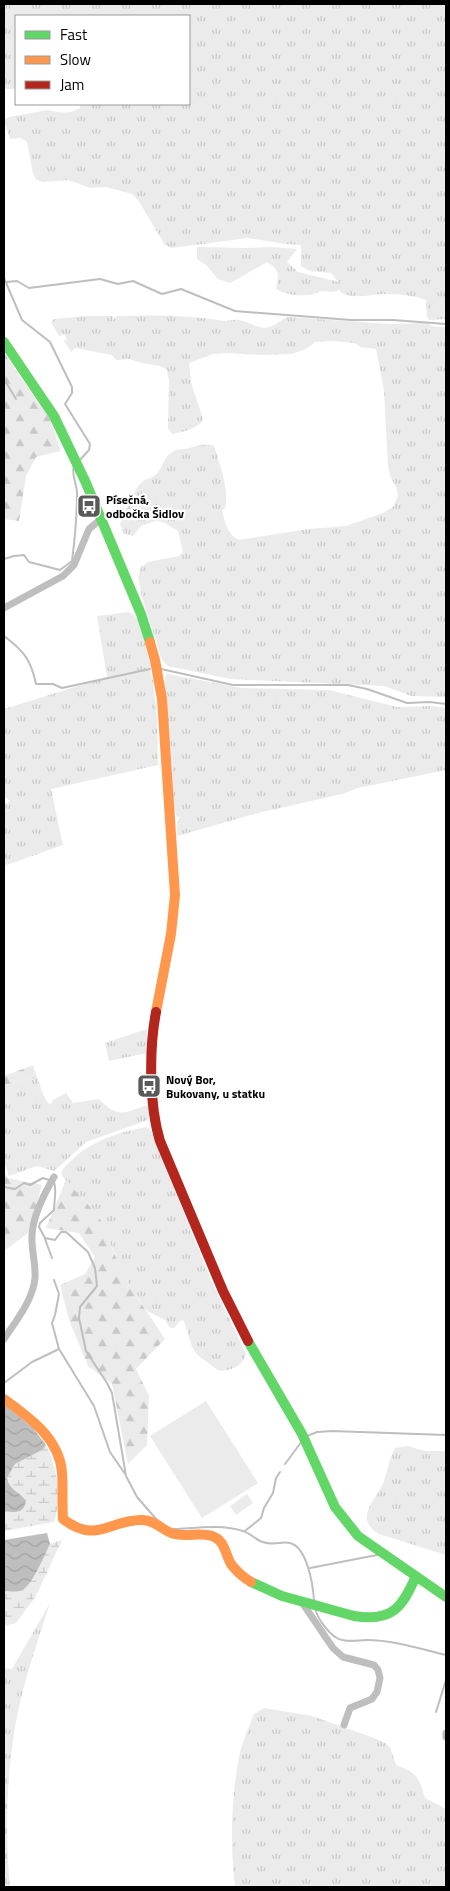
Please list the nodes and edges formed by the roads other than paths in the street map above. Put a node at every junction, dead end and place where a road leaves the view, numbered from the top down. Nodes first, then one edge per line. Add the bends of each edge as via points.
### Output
1 (4, 342) edge
2 (101, 519) junction
3 (4, 608) edge
4 (54, 1177) dead end
5 (4, 1340) edge
6 (4, 1399) edge
7 (416, 1576) junction
8 (446, 1597) edge
9 (301, 1601) junction
10 (344, 1725) dead end
11 (446, 1733) edge
12 (446, 1737) edge

1 - 2 street via 54,416
2 - 3 street via 89,529 74,565 64,576
2 - 7 street via 141,614 155,660 162,699 175,895 154,1023 154,1121 223,1291 252,1350 302,1434 335,1507 358,1536
4 - 5 street via 38,1208 32,1234 35,1277 32,1289 25,1308
6 - 9 street via 56,1447 62,1466 63,1519 71,1528 97,1532 130,1520 147,1520 172,1534 210,1535 221,1540 234,1568 254,1583
7 - 8 street
7 - 9 street via 406,1598 393,1612 372,1617 354,1617
9 - 10 street via 333,1648 343,1657 378,1670 377,1692 372,1699 350,1708
11 - 12 street

